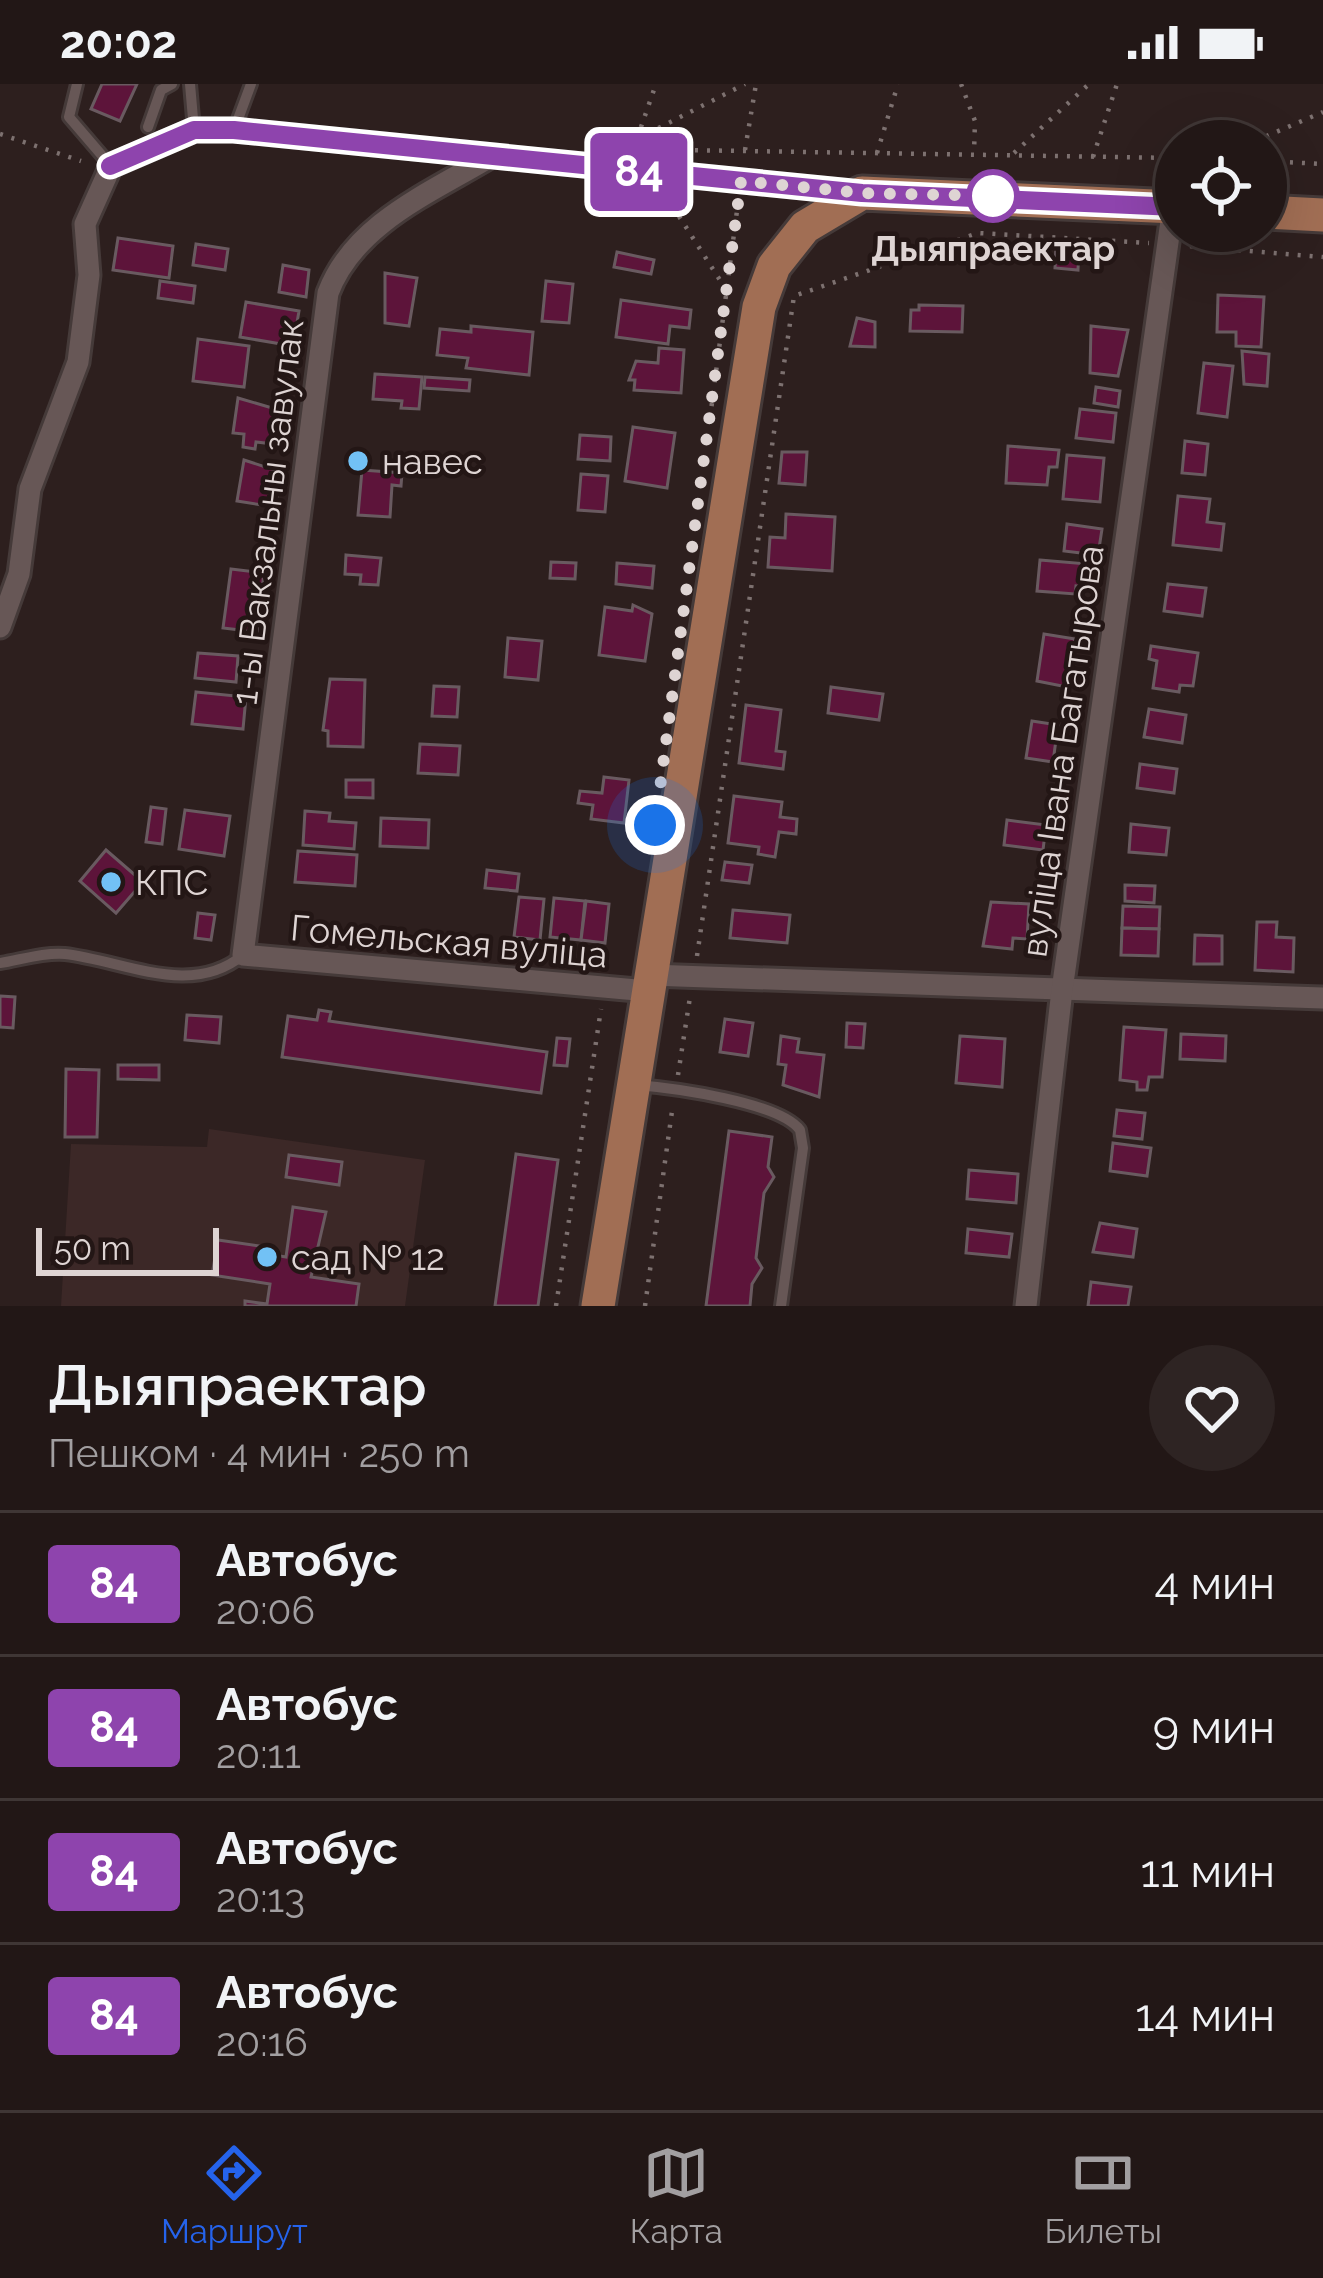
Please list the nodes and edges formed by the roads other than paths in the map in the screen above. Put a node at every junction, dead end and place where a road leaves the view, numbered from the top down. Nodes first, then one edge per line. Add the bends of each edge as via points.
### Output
1 (77, 84) edge
2 (172, 84) edge
3 (190, 84) edge
4 (250, 84) edge
5 (148, 127) dead end
6 (194, 130) junction
7 (234, 130) junction
8 (490, 157) junction
9 (110, 166) junction
10 (862, 193) junction
11 (1155, 206) edge
12 (1287, 213) edge
13 (1323, 215) edge
14 (1169, 252) edge
15 (0, 627) edge
16 (244, 956) junction
17 (0, 963) edge
18 (649, 983) junction
19 (1062, 990) junction
20 (1323, 998) edge
21 (634, 1084) junction
22 (598, 1306) edge
23 (781, 1306) edge
24 (1026, 1306) edge

1 - 9 lane via 69,117
2 - 5 lane via 161,90
3 - 6 lane
4 - 7 lane
6 - 7 street
6 - 9 street
7 - 8 street
8 - 10 street
8 - 16 street, 1-ы Вакзальны завулак via 362,240 339,263 328,293
9 - 15 street via 85,224 78,362 30,489 19,574
10 - 11 main road
10 - 18 main road via 805,227 761,294
12 - 13 main road
14 - 19 street, вуліца Івана Багатырова
16 - 17 lane via 189,978 60,953
16 - 18 street, Гомельская вуліца via 604,988
18 - 19 street, Гомельская вуліца via 694,977
18 - 21 main road
19 - 20 street, Гомельская вуліца
19 - 24 street, вуліца Івана Багатырова
21 - 22 main road
21 - 23 lane via 780,1114 800,1130

